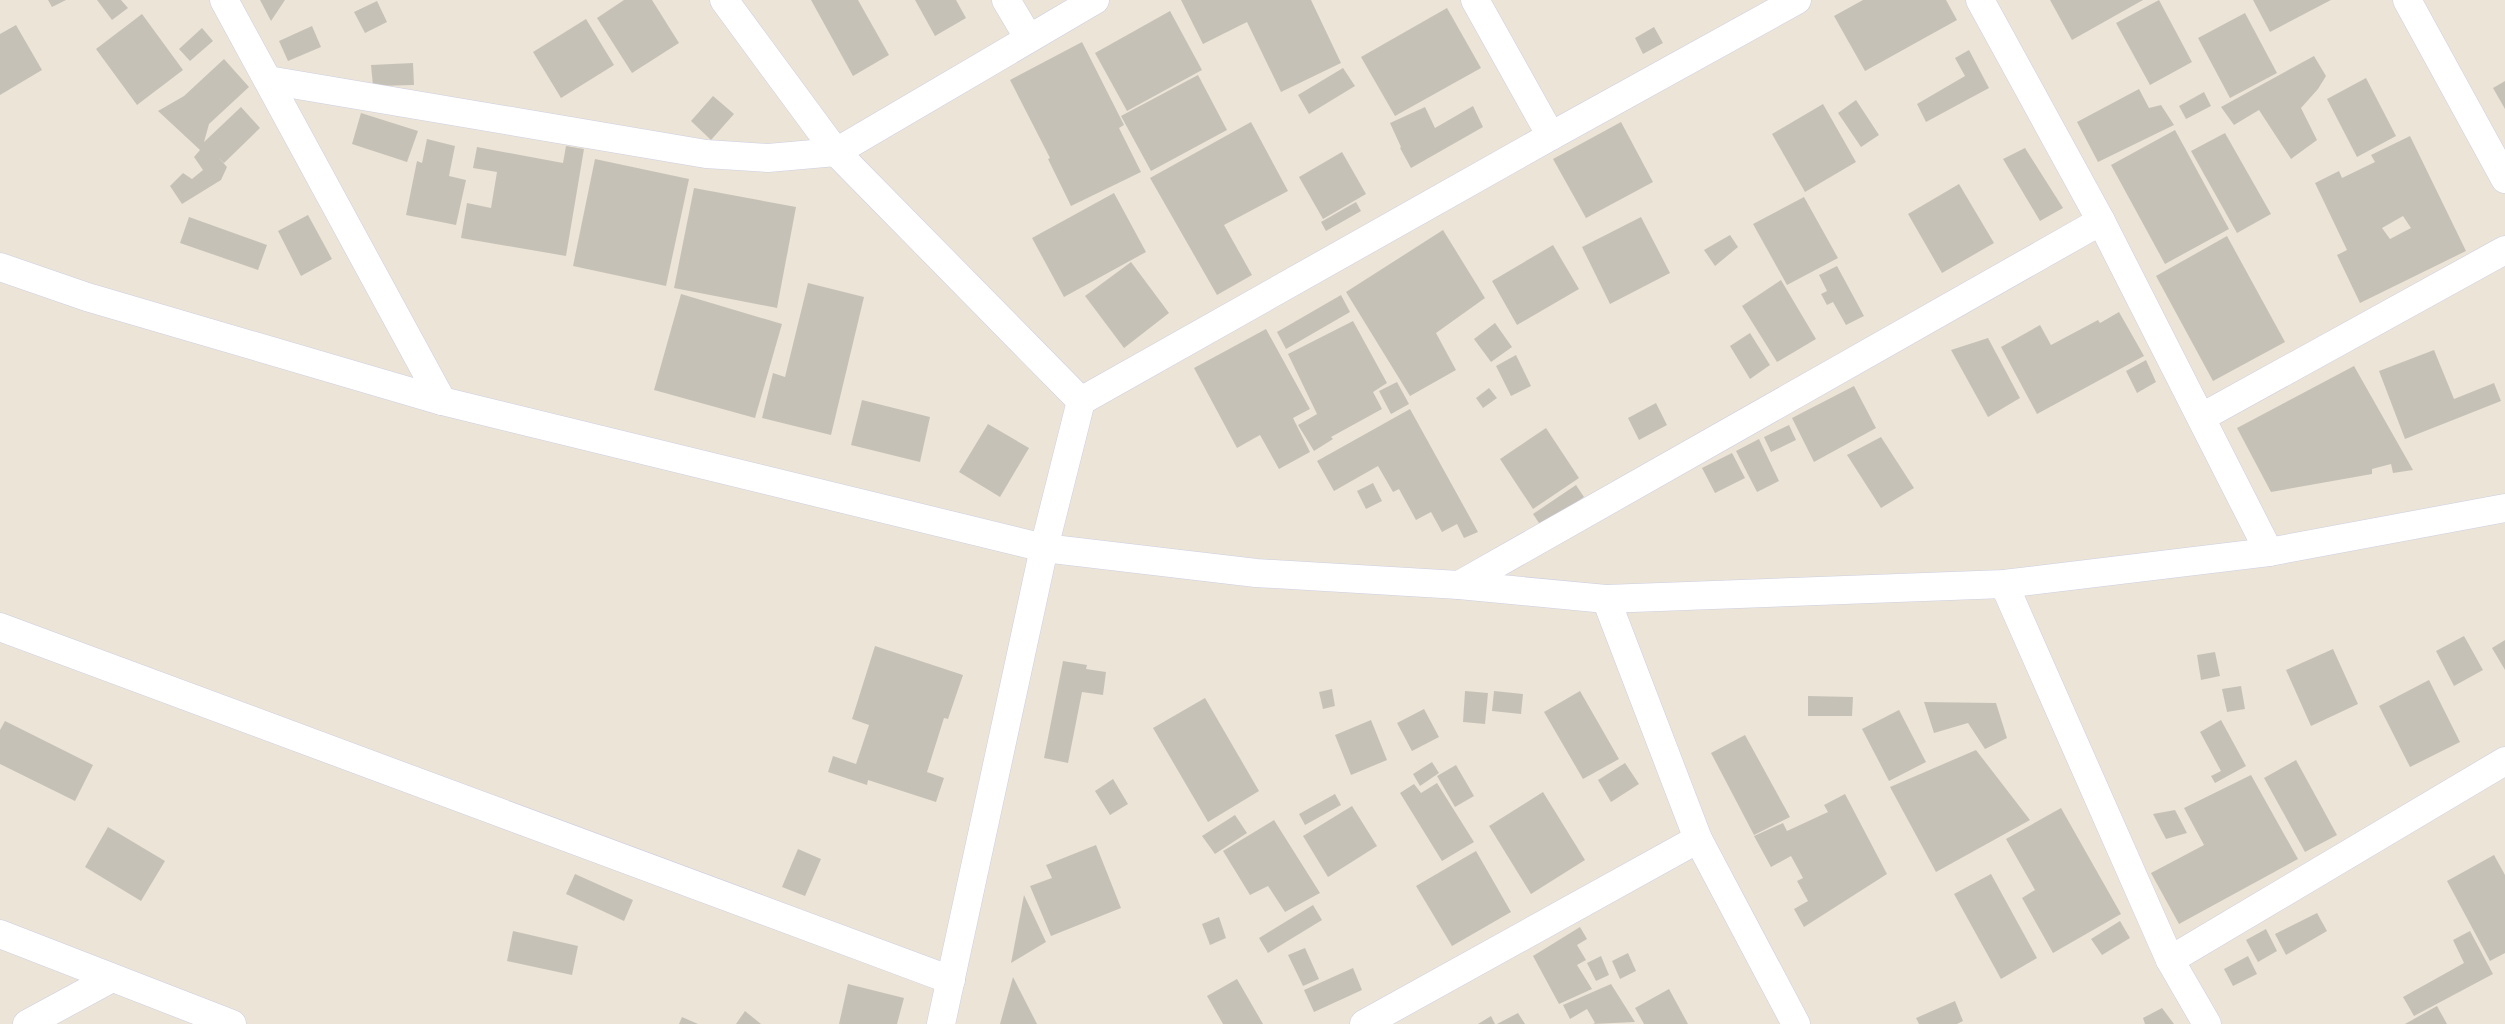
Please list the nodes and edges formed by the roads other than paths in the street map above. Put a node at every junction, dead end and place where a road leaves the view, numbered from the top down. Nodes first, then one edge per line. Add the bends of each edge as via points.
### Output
1 (224, 0) edge
2 (724, 0) edge
3 (1006, 0) edge
4 (1095, 0) edge
5 (1475, 0) edge
6 (1796, 0) edge
7 (1980, 0) edge
8 (2407, 0) edge
9 (1028, 38) junction
10 (268, 80) junction
11 (1551, 136) junction
12 (836, 152) junction
13 (2505, 179) edge
14 (2101, 221) junction
15 (2505, 250) edge
16 (0, 267) edge
17 (442, 401) junction
18 (1081, 401) junction
19 (2202, 417) junction
20 (2505, 508) edge
21 (1044, 548) junction
22 (2269, 552) junction
23 (2004, 584) junction
24 (1459, 586) junction
25 (1606, 599) junction
26 (0, 627) edge
27 (2505, 761) edge
28 (1698, 839) junction
29 (0, 934) edge
30 (2170, 960) junction
31 (112, 978) junction
32 (951, 980) junction
33 (27, 1024) edge
34 (232, 1024) edge
35 (941, 1024) edge
36 (1364, 1024) edge
37 (1796, 1024) edge
38 (2207, 1024) edge

1 - 10 street
2 - 12 street
3 - 9 street
4 - 9 street
5 - 11 street
6 - 11 street
7 - 14 street
8 - 13 street
9 - 12 street
10 - 12 street via 706,154 768,158
10 - 17 street
11 - 18 street
12 - 18 street
14 - 19 street
14 - 24 street
15 - 19 street
16 - 17 street via 87,297
17 - 21 street
18 - 21 street
19 - 22 street
20 - 22 street
21 - 24 street via 1256,572
21 - 32 street
22 - 23 street
23 - 25 street
23 - 30 street
24 - 25 street
25 - 28 street
26 - 32 street
27 - 30 street
28 - 36 street
28 - 37 street
29 - 31 street
30 - 38 street
31 - 33 street
31 - 34 street
32 - 35 street

